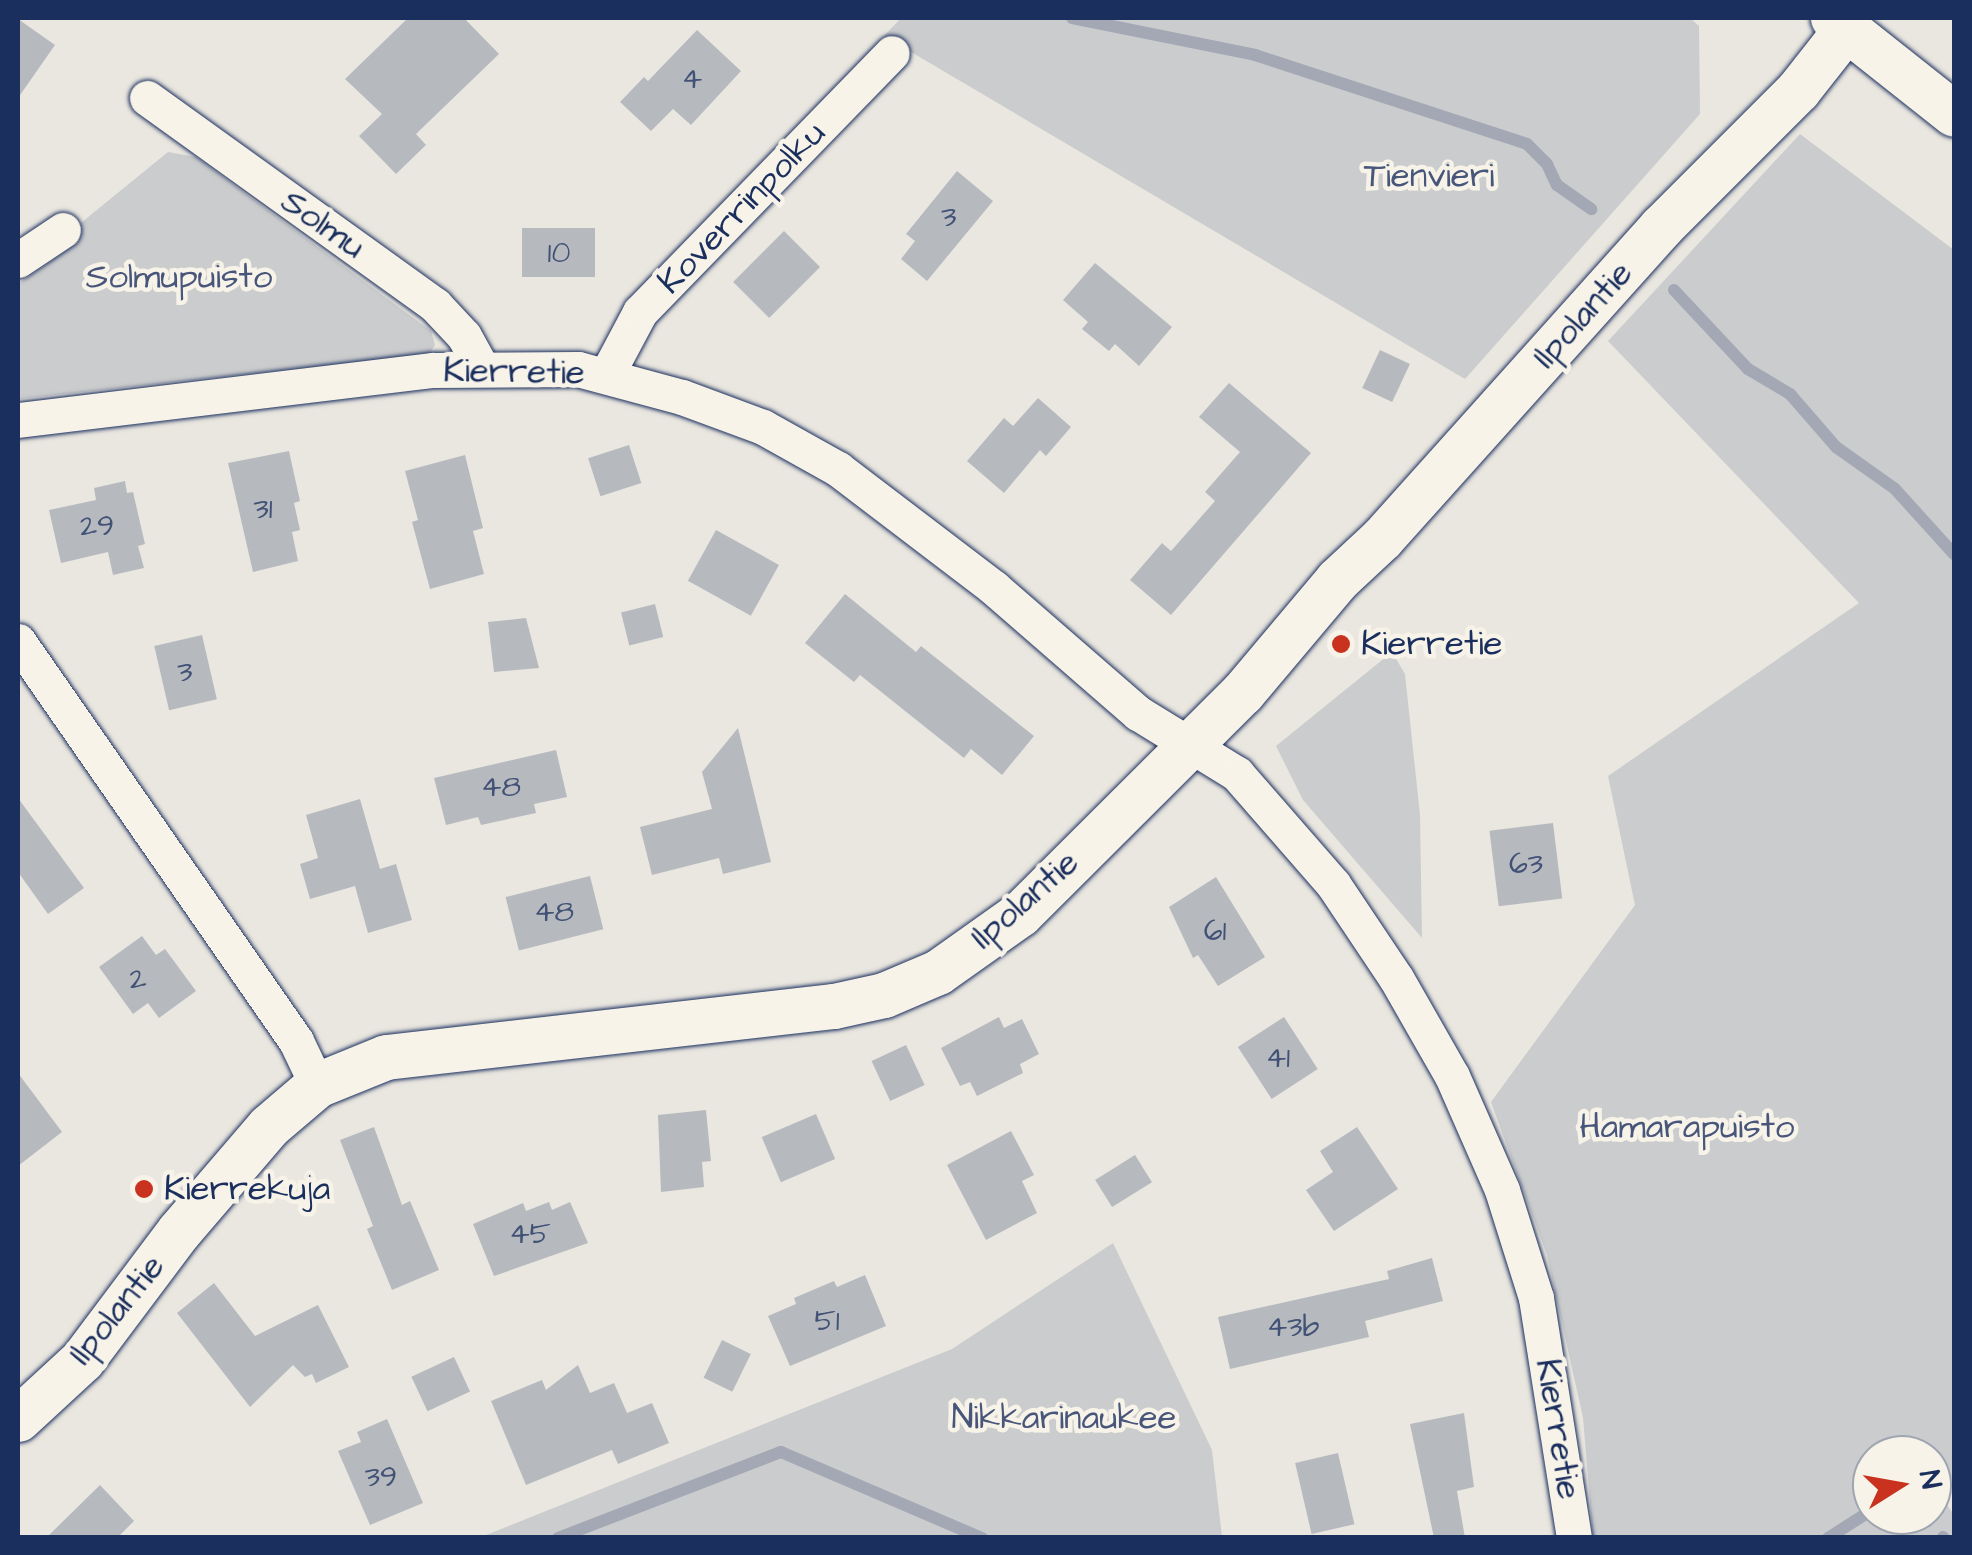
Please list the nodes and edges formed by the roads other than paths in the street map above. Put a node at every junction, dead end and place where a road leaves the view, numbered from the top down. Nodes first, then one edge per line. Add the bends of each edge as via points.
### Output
1 (1839, 24) edge
2 (892, 52) dead end
3 (148, 98) dead end
4 (1954, 114) edge
5 (64, 230) dead end
6 (18, 260) edge
7 (480, 367) junction
8 (606, 374) junction
9 (18, 420) edge
10 (18, 641) edge
11 (1188, 746) junction
12 (317, 1086) junction
13 (18, 1419) edge
14 (1574, 1538) edge

1 - 4 street
1 - 11 street, Ilpolantie via 1798,90 1661,228
2 - 8 street, Koverrinpolku via 640,312
3 - 7 street, Solmu via 435,305 464,336
5 - 6 street
7 - 8 street, Kierretie
7 - 9 street, Kierretie
8 - 11 street, Kierretie via 763,426 838,469 994,588 1138,713
10 - 12 street via 296,1041
11 - 12 street, Ilpolantie via 1020,914 938,972 884,994 831,1006 386,1057
11 - 14 street, Kierretie via 1236,774 1333,884 1454,1080 1502,1190 1536,1298
12 - 13 street, Ilpolantie via 269,1126 82,1360

